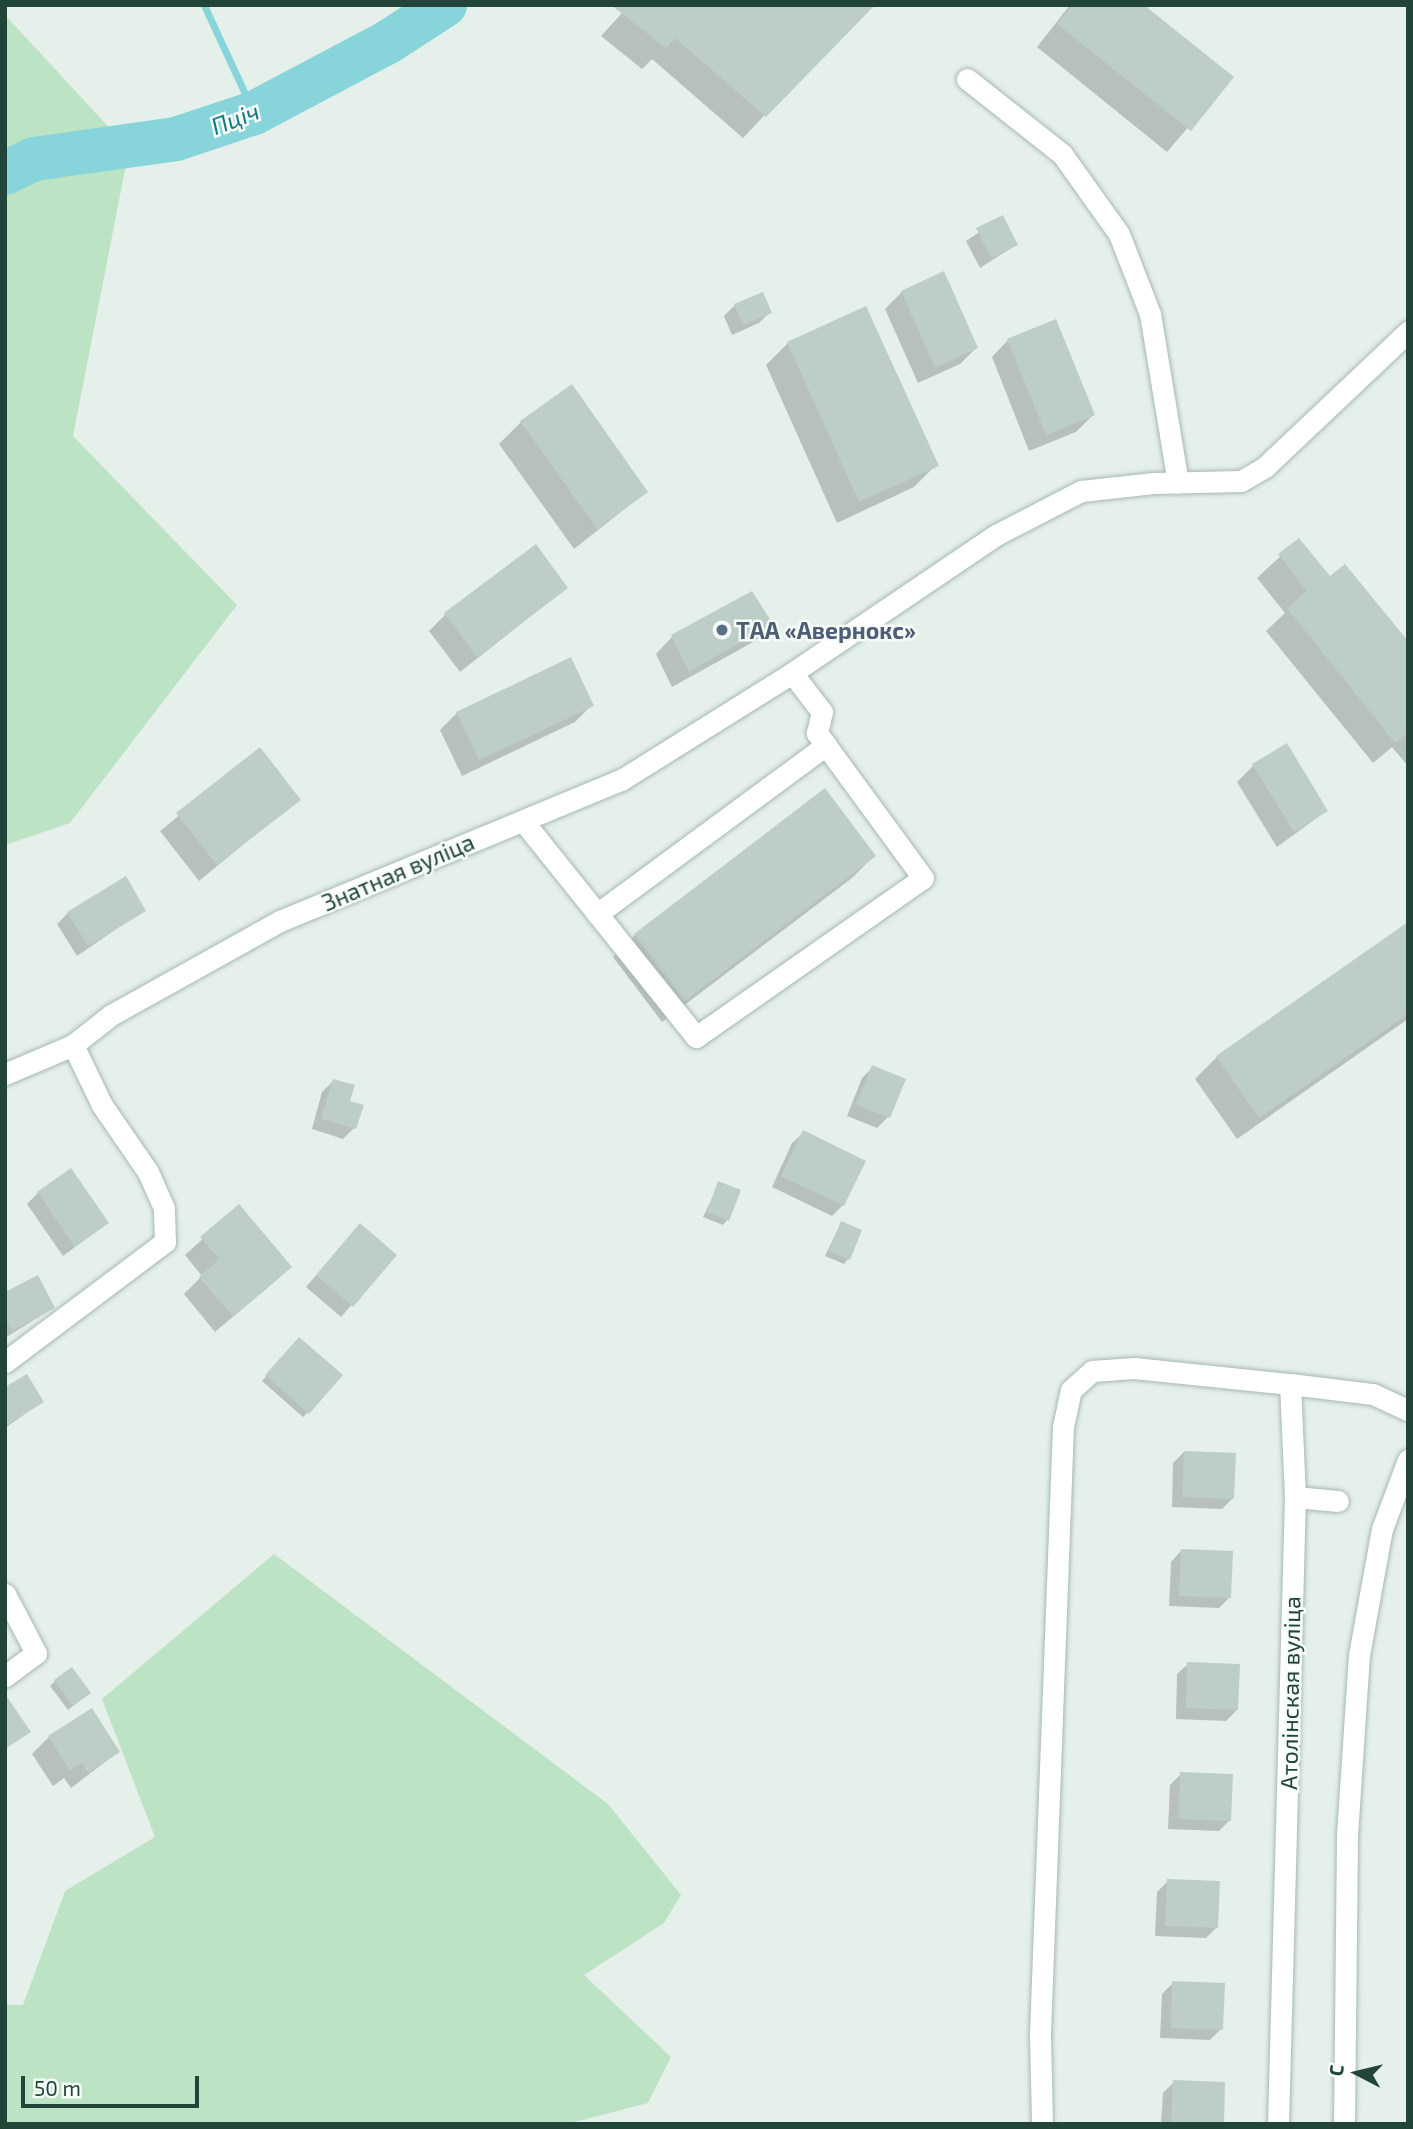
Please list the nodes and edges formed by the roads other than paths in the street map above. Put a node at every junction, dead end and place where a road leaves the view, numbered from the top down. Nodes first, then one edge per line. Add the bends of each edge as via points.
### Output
1 (967, 79) dead end
2 (1408, 332) edge
3 (1178, 483) junction
4 (792, 673) junction
5 (826, 746) junction
6 (523, 821) junction
7 (597, 914) junction
8 (73, 1045) junction
9 (5, 1074) edge
10 (5, 1363) edge
11 (1290, 1384) junction
12 (1408, 1410) edge
13 (1408, 1460) edge
14 (1295, 1497) junction
15 (1338, 1501) dead end
16 (5, 1594) edge
17 (5, 1676) edge
18 (1042, 2124) edge
19 (1278, 2124) edge
20 (1344, 2124) edge

1 - 3 street via 1062,154 1119,234 1150,314
2 - 3 street, Знатная вуліца via 1265,467 1241,481
3 - 4 street, Знатная вуліца via 1081,491 1033,514
4 - 5 street via 822,712 817,733
4 - 6 street, Знатная вуліца via 621,780
5 - 7 street
5 - 7 street via 923,878 696,1037
6 - 7 street
6 - 8 street, Знатная вуліца via 280,921 111,1015
8 - 9 street, Знатная вуліца
8 - 10 street via 103,1105 148,1172 164,1208 165,1242
11 - 12 street via 1373,1394
11 - 14 street, Атолінская вуліца
11 - 18 street via 1133,1368 1092,1371 1071,1390 1063,1427 1040,2033
13 - 20 street via 1382,1529 1359,1656 1347,1835
14 - 15 street
14 - 19 street, Атолінская вуліца
16 - 17 street via 36,1653

